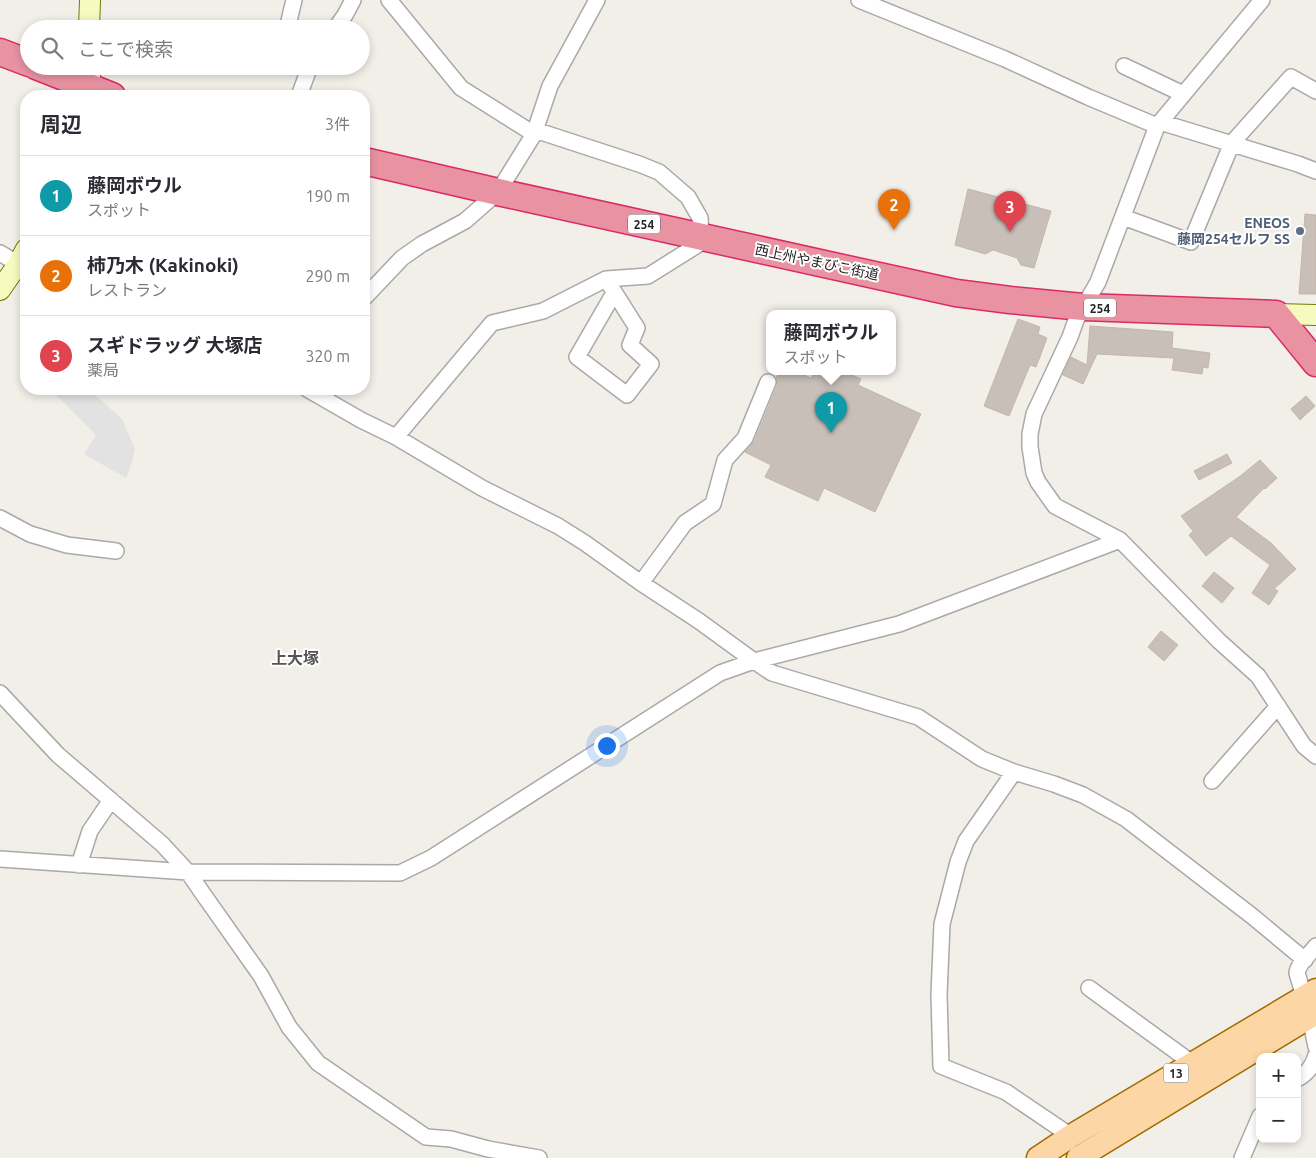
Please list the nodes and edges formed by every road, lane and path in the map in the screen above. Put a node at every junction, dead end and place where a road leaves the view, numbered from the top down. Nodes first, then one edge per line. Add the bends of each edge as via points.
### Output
1 (90, 0) edge
2 (294, 0) edge
3 (353, 0) edge
4 (389, 0) edge
5 (597, 0) edge
6 (859, 0) edge
7 (1262, 0) edge
8 (89, 20) edge
9 (289, 20) edge
10 (341, 20) edge
11 (0, 52) edge
12 (20, 60) edge
13 (1124, 66) dead end
14 (61, 75) edge
15 (307, 75) edge
16 (95, 87) edge
17 (301, 90) edge
18 (1316, 91) edge
19 (1183, 94) junction
20 (1159, 124) junction
21 (534, 132) junction
22 (1232, 143) junction
23 (370, 161) edge
24 (1316, 171) edge
25 (498, 192) junction
26 (1123, 217) junction
27 (701, 236) junction
28 (0, 253) edge
29 (20, 260) edge
30 (20, 266) edge
31 (606, 279) junction
32 (0, 290) edge
33 (370, 292) edge
34 (614, 293) junction
35 (1083, 308) junction
36 (1276, 314) junction
37 (1316, 315) edge
38 (1316, 363) edge
39 (768, 382) dead end
40 (317, 395) edge
41 (396, 438) junction
42 (0, 518) edge
43 (1120, 540) junction
44 (116, 551) dead end
45 (641, 583) junction
46 (754, 662) junction
47 (0, 693) edge
48 (1278, 706) junction
49 (1316, 756) edge
50 (1014, 772) junction
51 (1212, 781) dead end
52 (111, 800) junction
53 (0, 859) edge
54 (79, 865) junction
55 (188, 872) junction
56 (1316, 946) edge
57 (1305, 960) junction
58 (1089, 988) dead end
59 (1311, 1004) edge
60 (1316, 1056) edge
61 (1192, 1063) junction
62 (1301, 1077) edge
63 (1256, 1125) edge
64 (1071, 1136) junction
65 (539, 1158) edge
66 (1038, 1158) edge
67 (1078, 1158) edge
68 (1242, 1158) edge

1 - 8 street
2 - 9 street
3 - 10 street
4 - 21 street via 461,88
5 - 21 street via 550,86
6 - 20 street
7 - 19 street
11 - 12 highway
13 - 19 street
14 - 16 highway
15 - 17 street
18 - 22 street via 1291,77
19 - 20 street
20 - 22 street
20 - 26 street
21 - 25 street
21 - 27 street via 659,172 688,197 700,218
22 - 24 street
22 - 26 street via 1191,242
23 - 25 highway, 西上州やまびこ街道 / 254
25 - 27 highway, 西上州やまびこ街道 / 254
25 - 33 street via 466,221 402,258
26 - 35 street via 1098,282
27 - 31 street via 699,244 648,276
27 - 35 highway, 西上州やまびこ街道 / 254 via 956,292
28 - 29 street
30 - 32 street
31 - 34 street
31 - 41 street via 543,311 492,323
34 - 34 street via 637,328 630,345 651,364 627,395 577,357
35 - 36 highway, 西上州やまびこ街道 / 254
35 - 43 street via 1034,414 1030,434 1033,466 1038,482 1056,506
36 - 37 street
36 - 38 highway
39 - 45 street via 745,438 725,460 713,504 685,523
40 - 41 street
41 - 45 street via 482,488 558,526
42 - 44 street via 30,534 67,544
43 - 46 street via 899,624
43 - 48 street via 1258,676
45 - 46 street via 699,620
46 - 50 street via 772,673 918,717 982,759
46 - 55 street via 720,673 431,858 400,873
47 - 52 street via 58,755
48 - 49 street via 1304,746
48 - 51 street
50 - 57 street via 1083,796 1126,819
50 - 64 street via 966,841 942,924 939,994 941,1066 1006,1092
52 - 54 street via 90,831
52 - 55 street via 162,844
53 - 54 street
54 - 55 street
55 - 65 street via 261,976 289,1027 318,1063 426,1137 451,1139
56 - 57 street
57 - 59 street via 1298,973
58 - 61 street
59 - 60 street
59 - 61 main road, 13
59 - 67 main road, 13
60 - 62 street
61 - 64 main road, 13
63 - 68 street
64 - 66 main road, 13

